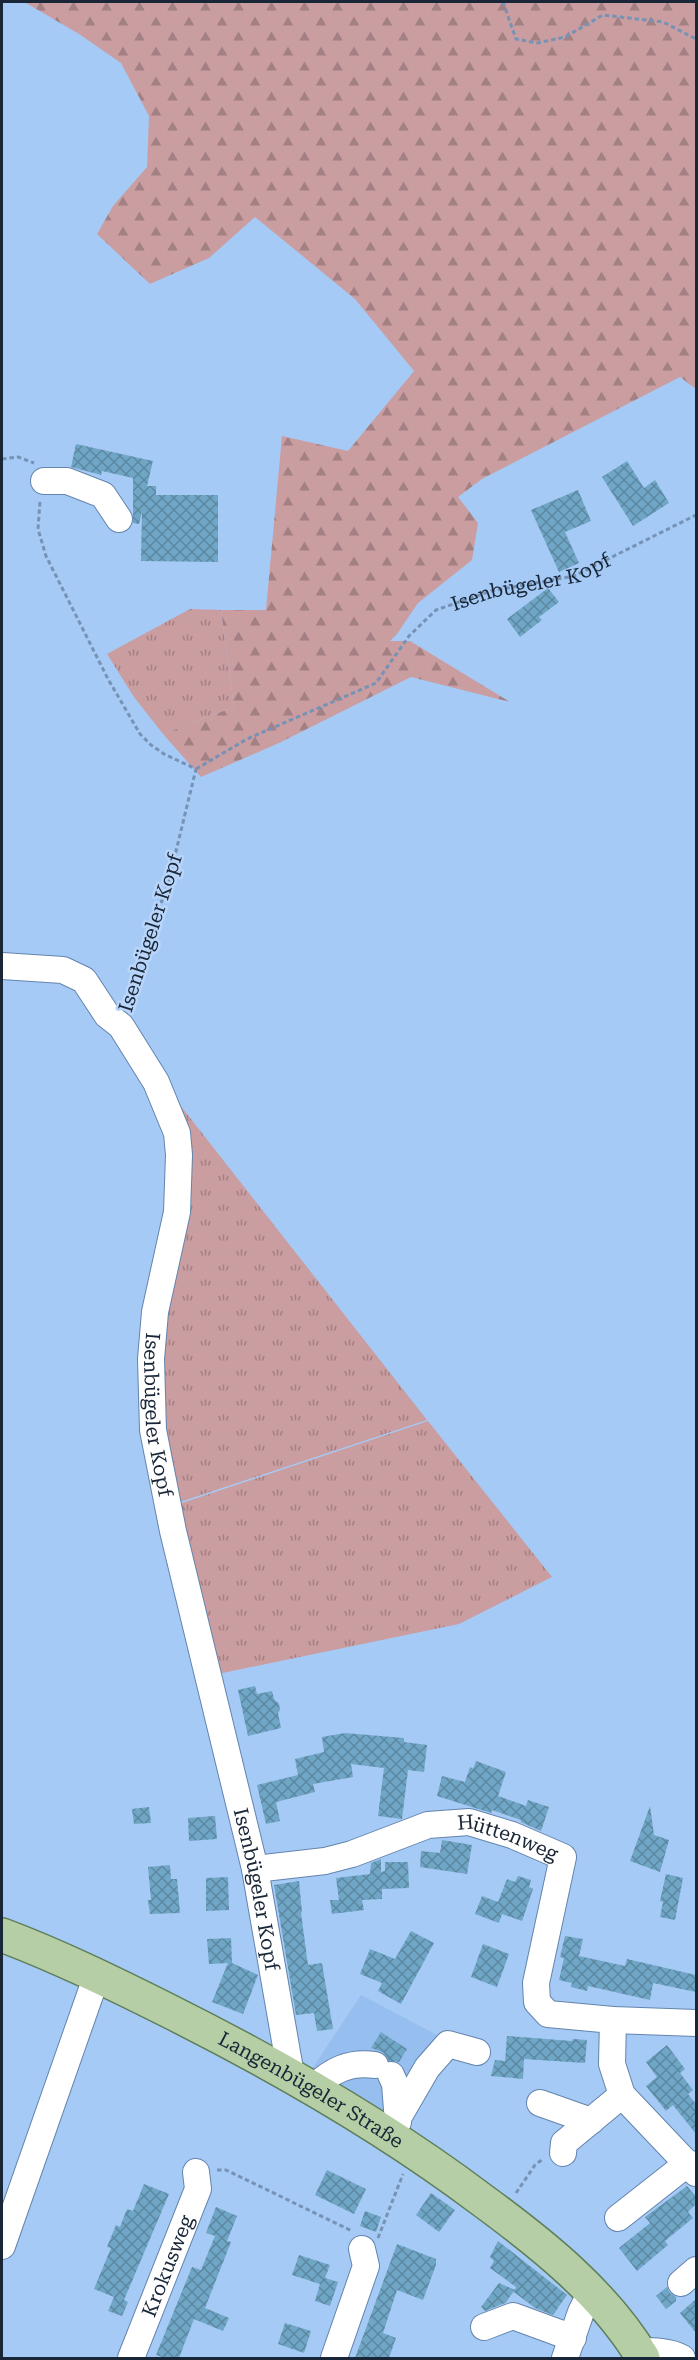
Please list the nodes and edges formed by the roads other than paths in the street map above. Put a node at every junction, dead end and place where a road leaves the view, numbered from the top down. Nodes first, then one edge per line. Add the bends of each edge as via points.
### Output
1 (44, 481) road end
2 (118, 519) dead end
3 (2, 966) edge
4 (255, 1869) junction
5 (2, 1935) edge
6 (97, 1975) junction
7 (613, 2020) junction
8 (696, 2023) edge
9 (477, 2052) dead end
10 (302, 2082) junction
11 (622, 2095) junction
12 (540, 2103) dead end
13 (591, 2121) junction
14 (403, 2136) junction
15 (563, 2148) road end
16 (692, 2168) edge
17 (196, 2172) road end
18 (618, 2218) dead end
19 (2, 2246) edge
20 (362, 2249) road end
21 (591, 2292) junction
22 (484, 2327) dead end
23 (569, 2348) edge
24 (641, 2355) edge
25 (131, 2358) edge
26 (334, 2358) edge
27 (682, 2358) edge

1 - 2 street via 67,481 103,495
3 - 4 street, Isenbügeler Kopf via 63,970 84,980 107,1015 121,1026 156,1082 177,1133 177,1212 155,1312 150,1396 153,1430 173,1531
4 - 7 street, Hüttenweg via 326,1861 428,1826 469,1822 512,1835 563,1857 536,1983 537,2002 548,2014
4 - 10 street, Isenbügeler Kopf
5 - 6 main road, Langenbügeler Straße
6 - 10 main road, Langenbügeler Straße
6 - 19 street
7 - 8 street, Hüttenweg
7 - 11 street via 612,2064
9 - 14 street via 448,2044 427,2068
10 - 14 main road, Langenbügeler Straße
10 - 14 street via 364,2063 383,2070 395,2084
11 - 13 street
11 - 16 street
12 - 13 street
13 - 15 street
14 - 21 main road, Langenbügeler Straße via 549,2252
16 - 18 street
17 - 25 street, Krokusweg via 198,2188
20 - 26 street via 366,2266
21 - 23 street
21 - 24 main road, Langenbügeler Straße
22 - 23 street via 513,2316
24 - 27 street via 655,2351

